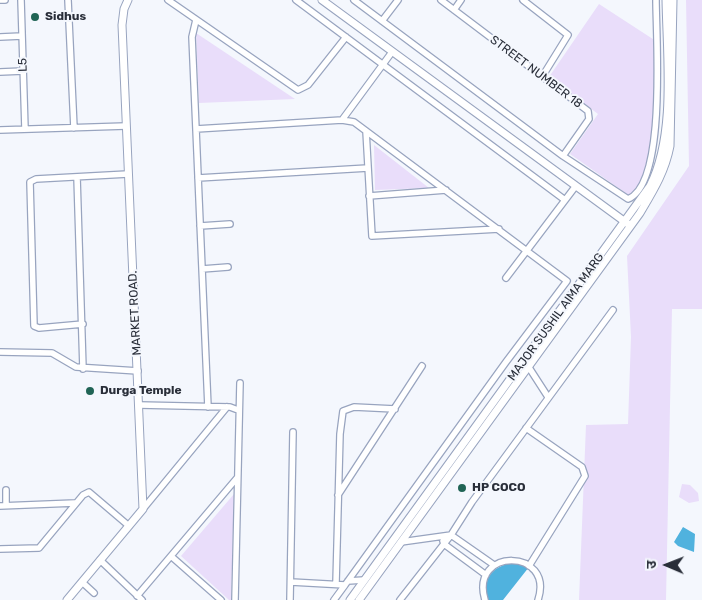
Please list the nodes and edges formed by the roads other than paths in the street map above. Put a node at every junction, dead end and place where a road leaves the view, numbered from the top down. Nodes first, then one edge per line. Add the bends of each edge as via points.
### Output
1 (0, 0) edge
2 (5, 0) edge
3 (21, 0) edge
4 (68, 0) edge
5 (128, 0) edge
6 (168, 0) edge
7 (296, 0) edge
8 (322, 0) edge
9 (354, 0) edge
10 (398, 0) edge
11 (441, 0) edge
12 (461, 0) edge
13 (524, 0) edge
14 (537, 0) edge
15 (656, 0) edge
16 (666, 0) edge
17 (673, 0) edge
18 (533, 6) junction
19 (454, 10) junction
20 (196, 20) junction
21 (382, 21) junction
22 (22, 36) junction
23 (0, 37) edge
24 (346, 37) junction
25 (392, 52) junction
26 (383, 64) junction
27 (23, 71) junction
28 (0, 72) edge
29 (542, 77) junction
30 (342, 120) junction
31 (126, 126) junction
32 (74, 128) junction
33 (25, 129) junction
34 (196, 129) junction
35 (0, 130) edge
36 (366, 131) junction
37 (563, 156) junction
38 (368, 168) junction
39 (128, 174) junction
40 (77, 176) junction
41 (198, 178) junction
42 (575, 187) junction
43 (446, 190) junction
44 (369, 196) junction
45 (565, 200) junction
46 (230, 224) dead end
47 (628, 224) junction
48 (200, 226) junction
49 (499, 229) junction
50 (527, 251) junction
51 (228, 267) dead end
52 (202, 268) junction
53 (506, 278) dead end
54 (567, 281) junction
55 (576, 289) junction
56 (612, 310) dead end
57 (83, 324) junction
58 (0, 352) edge
59 (422, 366) dead end
60 (528, 366) junction
61 (83, 368) junction
62 (138, 371) junction
63 (240, 383) dead end
64 (548, 397) junction
65 (139, 405) junction
66 (208, 407) junction
67 (227, 407) junction
68 (395, 409) junction
69 (238, 410) junction
70 (526, 428) junction
71 (293, 432) dead end
72 (237, 478) junction
73 (6, 490) dead end
74 (338, 495) junction
75 (75, 503) junction
76 (3, 506) edge
77 (143, 509) junction
78 (129, 526) junction
79 (451, 535) junction
80 (442, 537) junction
81 (401, 542) junction
82 (444, 544) junction
83 (0, 549) edge
84 (172, 557) junction
85 (100, 560) junction
86 (494, 565) junction
87 (530, 566) junction
88 (486, 575) junction
89 (364, 580) junction
90 (82, 582) junction
91 (291, 582) junction
92 (336, 583) junction
93 (347, 583) junction
94 (94, 593) dead end
95 (140, 598) edge
96 (68, 600) edge
97 (220, 600) edge
98 (235, 600) edge
99 (290, 600) edge
100 (334, 600) edge
101 (350, 600) edge
102 (359, 600) edge
103 (400, 600) edge
104 (485, 600) edge
105 (538, 600) edge

1 - 2 street
3 - 22 street, L5
4 - 32 street
5 - 31 street, MARKET ROAD. via 122,25
6 - 20 street
7 - 24 street
8 - 25 street
9 - 21 street
10 - 21 street
11 - 19 street, STREET NUMBER 18
12 - 19 street
13 - 18 street
14 - 18 street
15 - 37 street via 655,142 652,161 639,189 632,197 625,198
16 - 47 street, MAJOR SUSHIL AIMA MARG via 665,141 654,178
17 - 47 street, MAJOR SUSHIL AIMA MARG via 672,116 667,162 655,189
18 - 29 street via 568,35
19 - 29 street, STREET NUMBER 18
20 - 24 street via 298,90 308,85
20 - 34 street via 192,38
21 - 37 street
22 - 23 street
22 - 27 street, L5
24 - 26 street
25 - 26 street
25 - 42 street
26 - 30 street
26 - 45 street
27 - 28 street
27 - 33 street, L5
29 - 37 street, STREET NUMBER 18 via 590,114
30 - 34 street
30 - 36 street via 354,122
31 - 32 street
31 - 39 street, MARKET ROAD.
32 - 33 street
33 - 35 street
34 - 41 street
36 - 38 street
36 - 43 street
38 - 41 street
38 - 44 street
39 - 40 street
39 - 62 street, MARKET ROAD.
40 - 57 street
40 - 57 street via 30,182 33,323 36,328
41 - 48 street
42 - 45 street
42 - 47 street
43 - 44 street
43 - 49 street
44 - 49 street via 371,234 374,236
45 - 50 street
46 - 48 street
47 - 55 street, MAJOR SUSHIL AIMA MARG
47 - 60 street, MAJOR SUSHIL AIMA MARG
48 - 52 street
49 - 50 street
50 - 53 street
50 - 54 street
51 - 52 street
52 - 66 street
54 - 55 street
54 - 93 street
55 - 89 street, MAJOR SUSHIL AIMA MARG
56 - 64 street
57 - 61 street
58 - 61 street via 52,353 72,366
59 - 68 street
60 - 64 street
60 - 81 street, MAJOR SUSHIL AIMA MARG
61 - 62 street
62 - 65 street, MARKET ROAD.
63 - 69 street
64 - 70 street
65 - 66 street
65 - 77 street, MARKET ROAD.
66 - 67 street
67 - 69 street
67 - 77 street
68 - 74 street
68 - 74 street via 354,407 343,411
69 - 72 street
70 - 79 street
70 - 87 street via 582,467 585,476
71 - 91 street
72 - 84 street
72 - 98 street
73 - 76 street
74 - 92 street
75 - 76 street
75 - 78 street via 85,493 92,493
75 - 83 street via 39,548
77 - 78 street
78 - 85 street
79 - 80 street
79 - 82 street
79 - 86 street
80 - 81 street
80 - 82 street
81 - 102 street, MAJOR SUSHIL AIMA MARG
82 - 88 street
82 - 103 street
84 - 95 street
84 - 97 street
85 - 90 street
85 - 95 street
86 - 87 street via 512,559
86 - 88 street
87 - 105 street via 540,580
88 - 104 street
89 - 93 street
89 - 101 street, MAJOR SUSHIL AIMA MARG
90 - 94 street
90 - 96 street
91 - 92 street
91 - 99 street
92 - 93 street
93 - 100 street

